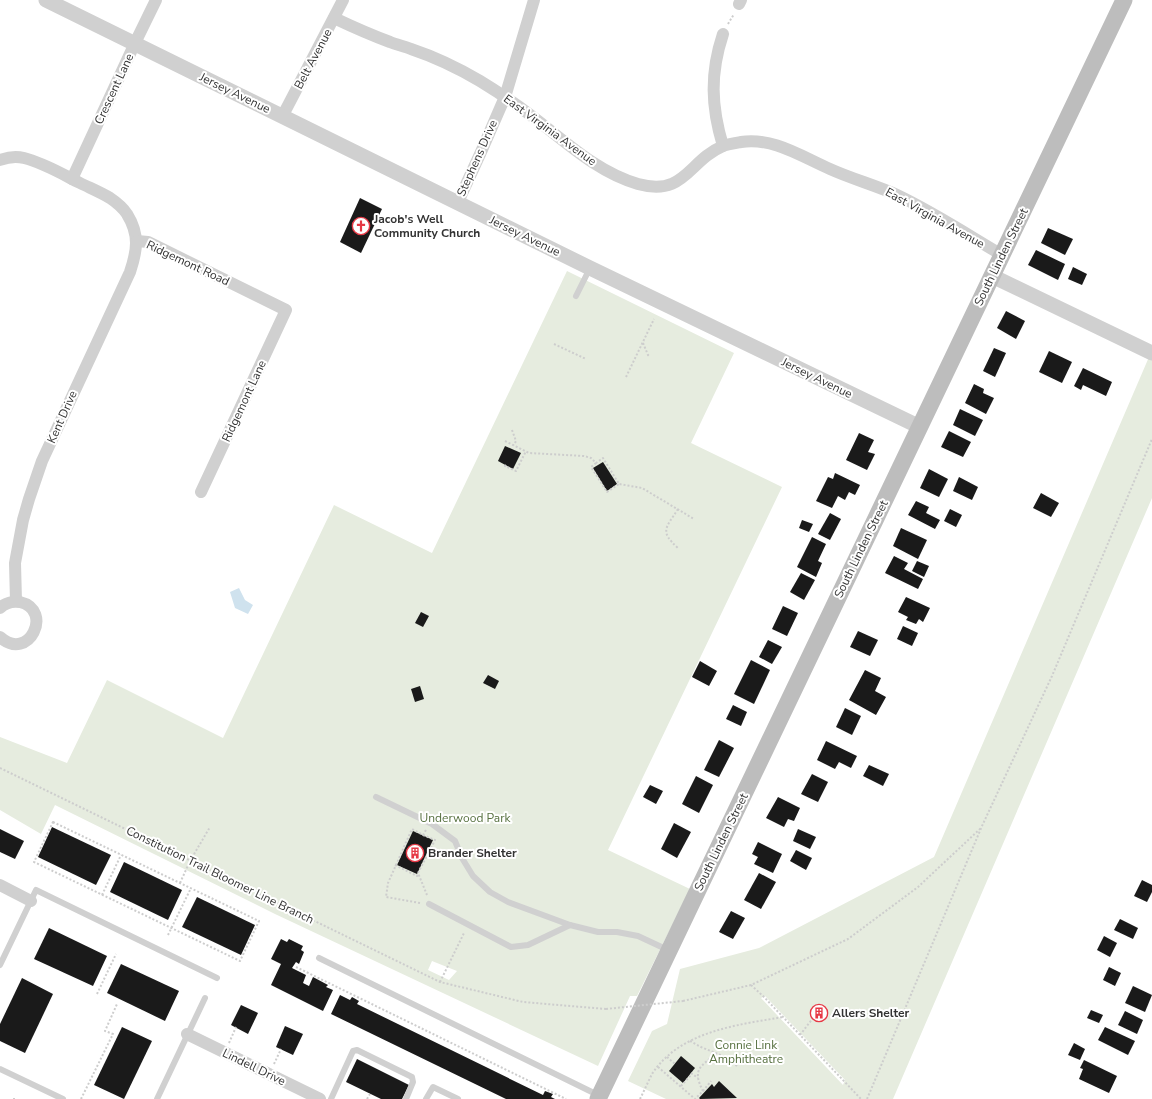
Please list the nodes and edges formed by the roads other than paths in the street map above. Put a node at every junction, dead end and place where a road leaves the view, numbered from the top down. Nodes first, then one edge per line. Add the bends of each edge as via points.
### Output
1 (46, 0) edge
2 (156, 0) edge
3 (343, 0) edge
4 (534, 0) edge
5 (1124, 0) edge
6 (334, 18) junction
7 (723, 34) road end
8 (134, 44) junction
9 (505, 97) junction
10 (282, 117) junction
11 (723, 146) junction
12 (0, 160) edge
13 (72, 179) junction
14 (458, 202) junction
15 (136, 242) junction
16 (1002, 255) junction
17 (590, 268) junction
18 (992, 276) junction
19 (576, 296) dead end
20 (286, 310) joint
21 (1152, 353) edge
22 (920, 427) junction
23 (201, 492) dead end
24 (16, 601) junction
25 (0, 608) edge
26 (0, 637) edge
27 (376, 796) dead end
28 (0, 886) edge
29 (31, 901) junction
30 (429, 904) road end
31 (570, 925) junction
32 (669, 951) junction
33 (319, 958) dead end
34 (0, 966) edge
35 (218, 978) dead end
36 (205, 998) dead end
37 (187, 1034) junction
38 (0, 1069) edge
39 (599, 1097) edge
40 (63, 1099) edge
41 (156, 1099) edge
42 (320, 1099) edge
43 (331, 1099) edge
44 (406, 1099) edge
45 (426, 1099) edge
46 (458, 1099) edge

1 - 8 street, Jersey Avenue
2 - 8 street, Crescent Lane
3 - 6 street, Belt Avenue
4 - 9 street, Stephens Drive
5 - 16 main road, South Linden Street
6 - 9 street, East Virginia Avenue via 367,34 452,65
6 - 10 street, Belt Avenue
7 - 11 street via 713,83 714,107
8 - 10 street, Jersey Avenue
8 - 13 street, Crescent Lane
9 - 11 street, East Virginia Avenue via 584,157 637,184 660,187 671,185
9 - 14 street, Stephens Drive
10 - 14 street, Jersey Avenue
11 - 16 street, East Virginia Avenue via 742,141 758,141 787,149 845,176 898,195
12 - 13 street, Ridgemont Road via 24,158
13 - 15 street, Ridgemont Road via 120,205 134,227
14 - 17 street, Jersey Avenue
15 - 20 street, Ridgemont Road via 148,242
15 - 24 street, Kent Drive via 136,254 130,272 42,461 28,500 15,563
16 - 18 main road, South Linden Street
17 - 19 lane
17 - 22 street, Jersey Avenue
18 - 21 street
18 - 22 main road, South Linden Street
20 - 23 street, Ridgemont Lane
22 - 32 main road, South Linden Street
24 - 25 street
24 - 26 street via 33,611 36,630 21,643 7,642
27 - 31 lane via 429,823 455,841 473,876 490,892
28 - 29 street
29 - 34 lane
29 - 35 lane via 36,890
30 - 31 lane via 511,947 528,945
31 - 32 lane via 598,932 638,936
32 - 39 main road, South Linden Street
33 - 39 lane
36 - 37 lane
37 - 41 lane
37 - 42 street, Lindell Drive
38 - 40 lane
43 - 44 lane via 353,1052 357,1050 412,1077 414,1082
45 - 46 lane via 433,1087

